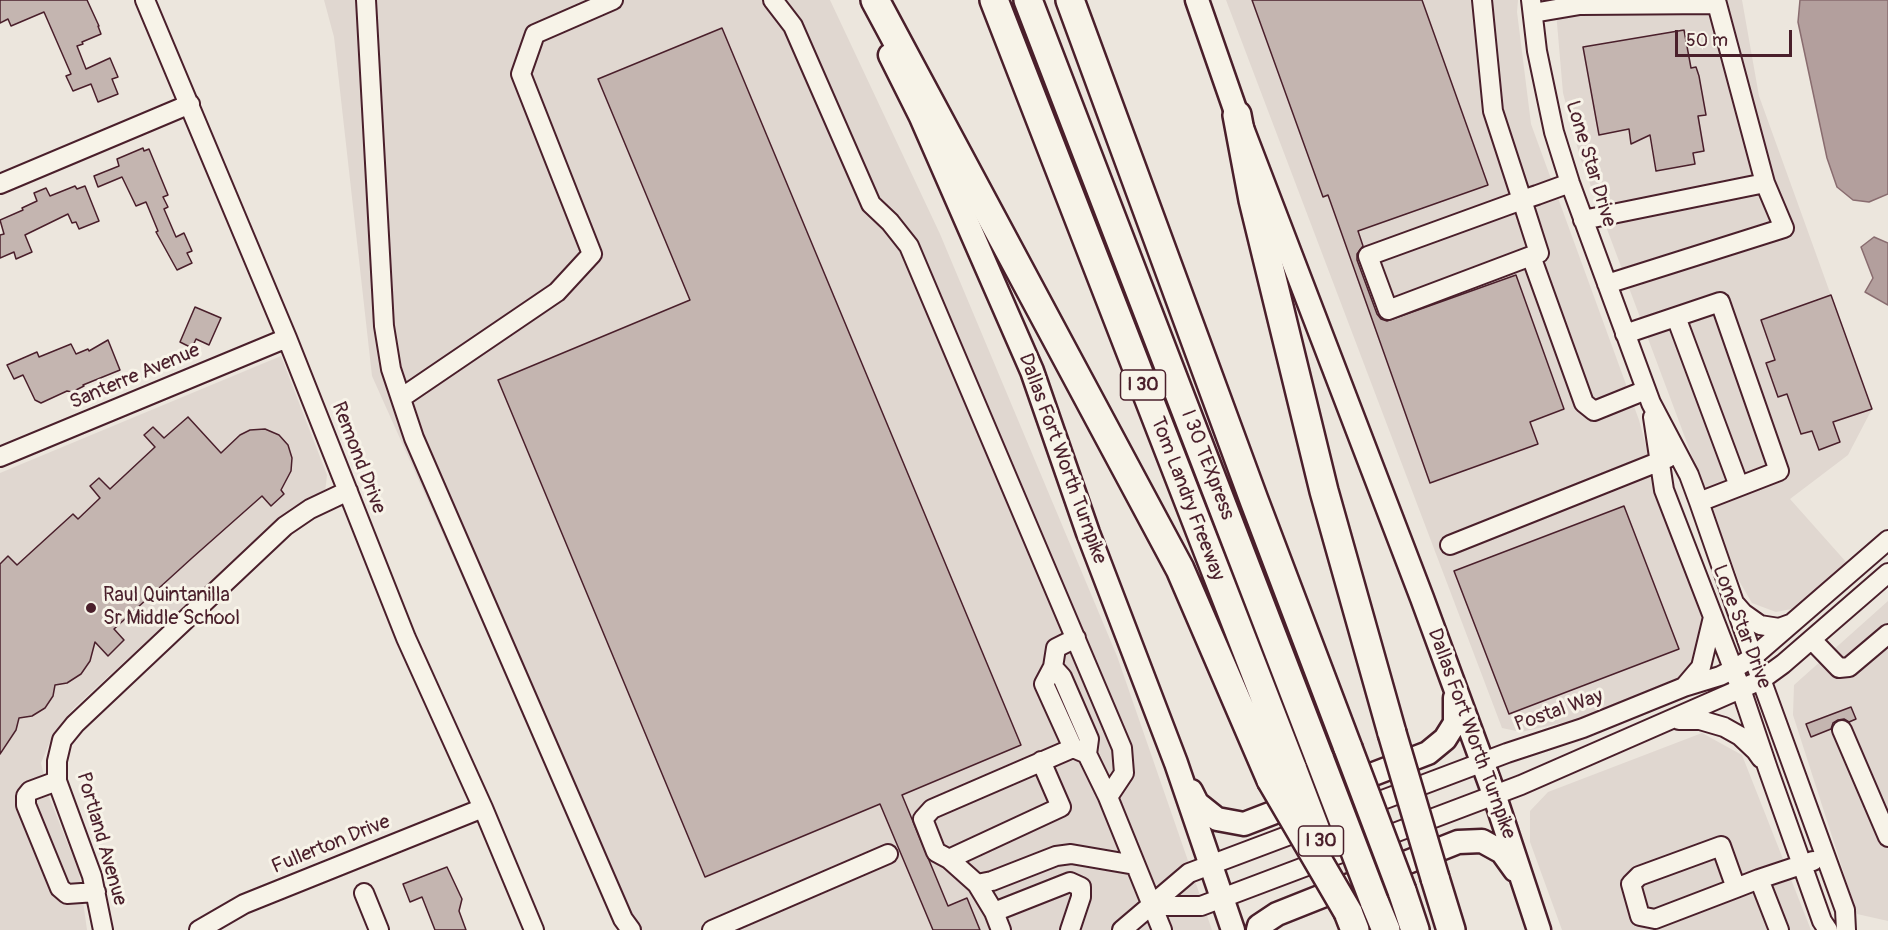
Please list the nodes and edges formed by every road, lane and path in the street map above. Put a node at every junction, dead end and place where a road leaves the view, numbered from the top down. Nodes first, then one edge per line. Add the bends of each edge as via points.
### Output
1 (145, 0) edge
2 (366, 0) edge
3 (614, 0) edge
4 (773, 0) edge
5 (862, 0) edge
6 (876, 0) edge
7 (994, 0) edge
8 (1028, 0) edge
9 (1070, 0) edge
10 (1197, 0) edge
11 (1482, 0) edge
12 (1532, 6) edge
13 (190, 104) junction
14 (1237, 115) junction
15 (1570, 183) junction
16 (1765, 183) junction
17 (0, 184) edge
18 (1522, 200) junction
19 (1582, 220) junction
20 (1531, 256) junction
21 (1607, 284) junction
22 (1676, 317) junction
23 (1625, 334) junction
24 (287, 338) junction
25 (1649, 397) junction
26 (401, 398) junction
27 (1678, 454) junction
28 (0, 457) edge
29 (1660, 462) junction
30 (1739, 486) junction
31 (348, 491) junction
32 (1699, 502) junction
33 (1888, 540) edge
34 (1450, 545) dead end
35 (1888, 573) edge
36 (1736, 604) junction
37 (1713, 616) junction
38 (1792, 623) junction
39 (1888, 634) edge
40 (1076, 638) junction
41 (1812, 640) junction
42 (1753, 657) junction
43 (1734, 669) junction
44 (1761, 680) junction
45 (1454, 687) junction
46 (1684, 687) junction
47 (1742, 689) junction
48 (1671, 720) junction
49 (1842, 730) dead end
50 (1080, 751) junction
51 (1041, 761) junction
52 (1482, 762) junction
53 (1176, 763) junction
54 (1768, 769) junction
55 (1282, 775) junction
56 (57, 781) junction
57 (1113, 790) junction
58 (1494, 794) junction
59 (483, 808) junction
60 (1888, 837) edge
61 (888, 854) dead end
62 (1826, 857) junction
63 (949, 858) junction
64 (1135, 865) junction
65 (1802, 865) junction
66 (1212, 866) junction
67 (1521, 879) junction
68 (1759, 879) junction
69 (977, 884) junction
70 (1736, 888) junction
71 (96, 892) junction
72 (364, 893) dead end
73 (1222, 898) junction
74 (1152, 906) junction
75 (994, 912) junction
76 (1352, 921) edge
77 (1129, 928) edge
78 (103, 930) edge
79 (200, 930) edge
80 (379, 930) edge
81 (534, 930) edge
82 (631, 930) edge
83 (712, 930) edge
84 (1001, 930) edge
85 (1070, 930) edge
86 (1162, 930) edge
87 (1233, 930) edge
88 (1258, 930) edge
89 (1386, 930) edge
90 (1415, 930) edge
91 (1451, 930) edge
92 (1539, 930) edge
93 (1779, 930) edge
94 (1828, 930) edge
95 (1846, 930) edge

1 - 13 street, Remond Drive
2 - 26 street via 384,326 391,369
3 - 26 street via 535,34 521,74 591,254 557,292
4 - 40 street via 793,26 871,204 909,246
5 - 53 main road, Dallas Fort Worth Turnpike via 921,117 1032,371 1088,533
6 - 55 highway via 1180,569
7 - 55 highway, Tom Landry Freeway / I 30
8 - 89 highway, I 30 TEXpress, bridge
9 - 90 highway, bridge
10 - 14 main road, Dallas Fort Worth Turnpike
11 - 18 street via 1493,111
12 - 15 street, Lone Star Drive via 1554,132
12 - 16 street via 1718,4
13 - 17 street
13 - 24 street, Remond Drive
14 - 45 main road, Dallas Fort Worth Turnpike
14 - 91 highway, bridge via 1258,221 1324,491
15 - 18 street
15 - 19 street, Lone Star Drive
16 - 19 street
16 - 21 street via 1784,228
18 - 20 street via 1539,253
18 - 20 street via 1368,256 1388,310
19 - 21 street, Lone Star Drive
20 - 25 street via 1584,403 1594,411
21 - 23 street, Lone Star Drive
22 - 23 street
22 - 30 street
22 - 30 street via 1720,302 1779,471
23 - 25 street, Lone Star Drive
24 - 28 street, Santerre Avenue
24 - 31 street, Remond Drive
25 - 27 street, Lone Star Drive
25 - 29 street, Lone Star Drive
26 - 82 street via 414,438
27 - 29 street
27 - 32 street, Lone Star Drive
29 - 34 street
29 - 37 street, Lone Star Drive via 1664,490
30 - 32 street
31 - 56 street, Portland Avenue via 285,526 75,724 62,740
31 - 59 street, Remond Drive via 405,638
32 - 36 street, Lone Star Drive
33 - 38 street, Postal Way
35 - 41 street
36 - 38 street via 1760,625 1779,628
36 - 42 street, Lone Star Drive
37 - 43 street, Lone Star Drive
37 - 46 street via 1701,667
38 - 42 street, Postal Way
39 - 41 street via 1849,667 1839,668
40 - 50 street via 1056,648 1053,667 1062,677 1089,739
40 - 57 street via 1122,747 1124,772
41 - 44 street
42 - 43 street, Postal Way
42 - 44 street, Lone Star Drive
43 - 46 street, Postal Way
43 - 47 street, Lone Star Drive
44 - 47 street
44 - 62 street, Lone Star Drive
45 - 52 main road, Dallas Fort Worth Turnpike
45 - 53 main road via 1455,723 1445,739 1428,753 1244,824 1217,819 1197,803
46 - 52 street, Postal Way via 1583,728
47 - 48 street
47 - 54 street, Lone Star Drive
48 - 54 street via 1700,720 1724,727 1756,751
48 - 58 street
49 - 60 street
50 - 51 street
50 - 57 street
51 - 63 street via 1061,807
51 - 63 street via 932,809 923,819 936,852
52 - 58 main road, Dallas Fort Worth Turnpike
52 - 66 street, Postal Way
53 - 66 main road, Dallas Fort Worth Turnpike
54 - 65 street, Lone Star Drive
55 - 76 highway, Tom Landry Freeway / I 30, bridge
56 - 71 street, Portland Avenue
56 - 71 street via 30,791 26,805 60,888 67,894
57 - 64 street
58 - 67 main road, Dallas Fort Worth Turnpike
58 - 73 street
59 - 79 street, Fullerton Drive via 244,904
59 - 81 street, Remond Drive
61 - 83 street
62 - 65 street
62 - 95 street, Lone Star Drive via 1845,910
63 - 69 street
64 - 69 street via 1071,854
64 - 74 street
65 - 68 street
65 - 94 street, Lone Star Drive
66 - 73 main road, Dallas Fort Worth Turnpike
66 - 74 street, Postal Way via 1190,873
67 - 88 main road via 1502,852 1482,842 1458,842 1277,914
67 - 92 main road, Dallas Fort Worth Turnpike
68 - 70 street
68 - 93 street
69 - 75 street
70 - 70 street via 1655,919 1640,916 1631,884 1639,876 1721,846
71 - 78 street, Portland Avenue
72 - 80 street
73 - 74 street via 1201,906
73 - 87 main road, Dallas Fort Worth Turnpike
74 - 77 street, Postal Way
74 - 86 street
75 - 84 street
75 - 85 street via 1070,882 1081,887 1081,897

